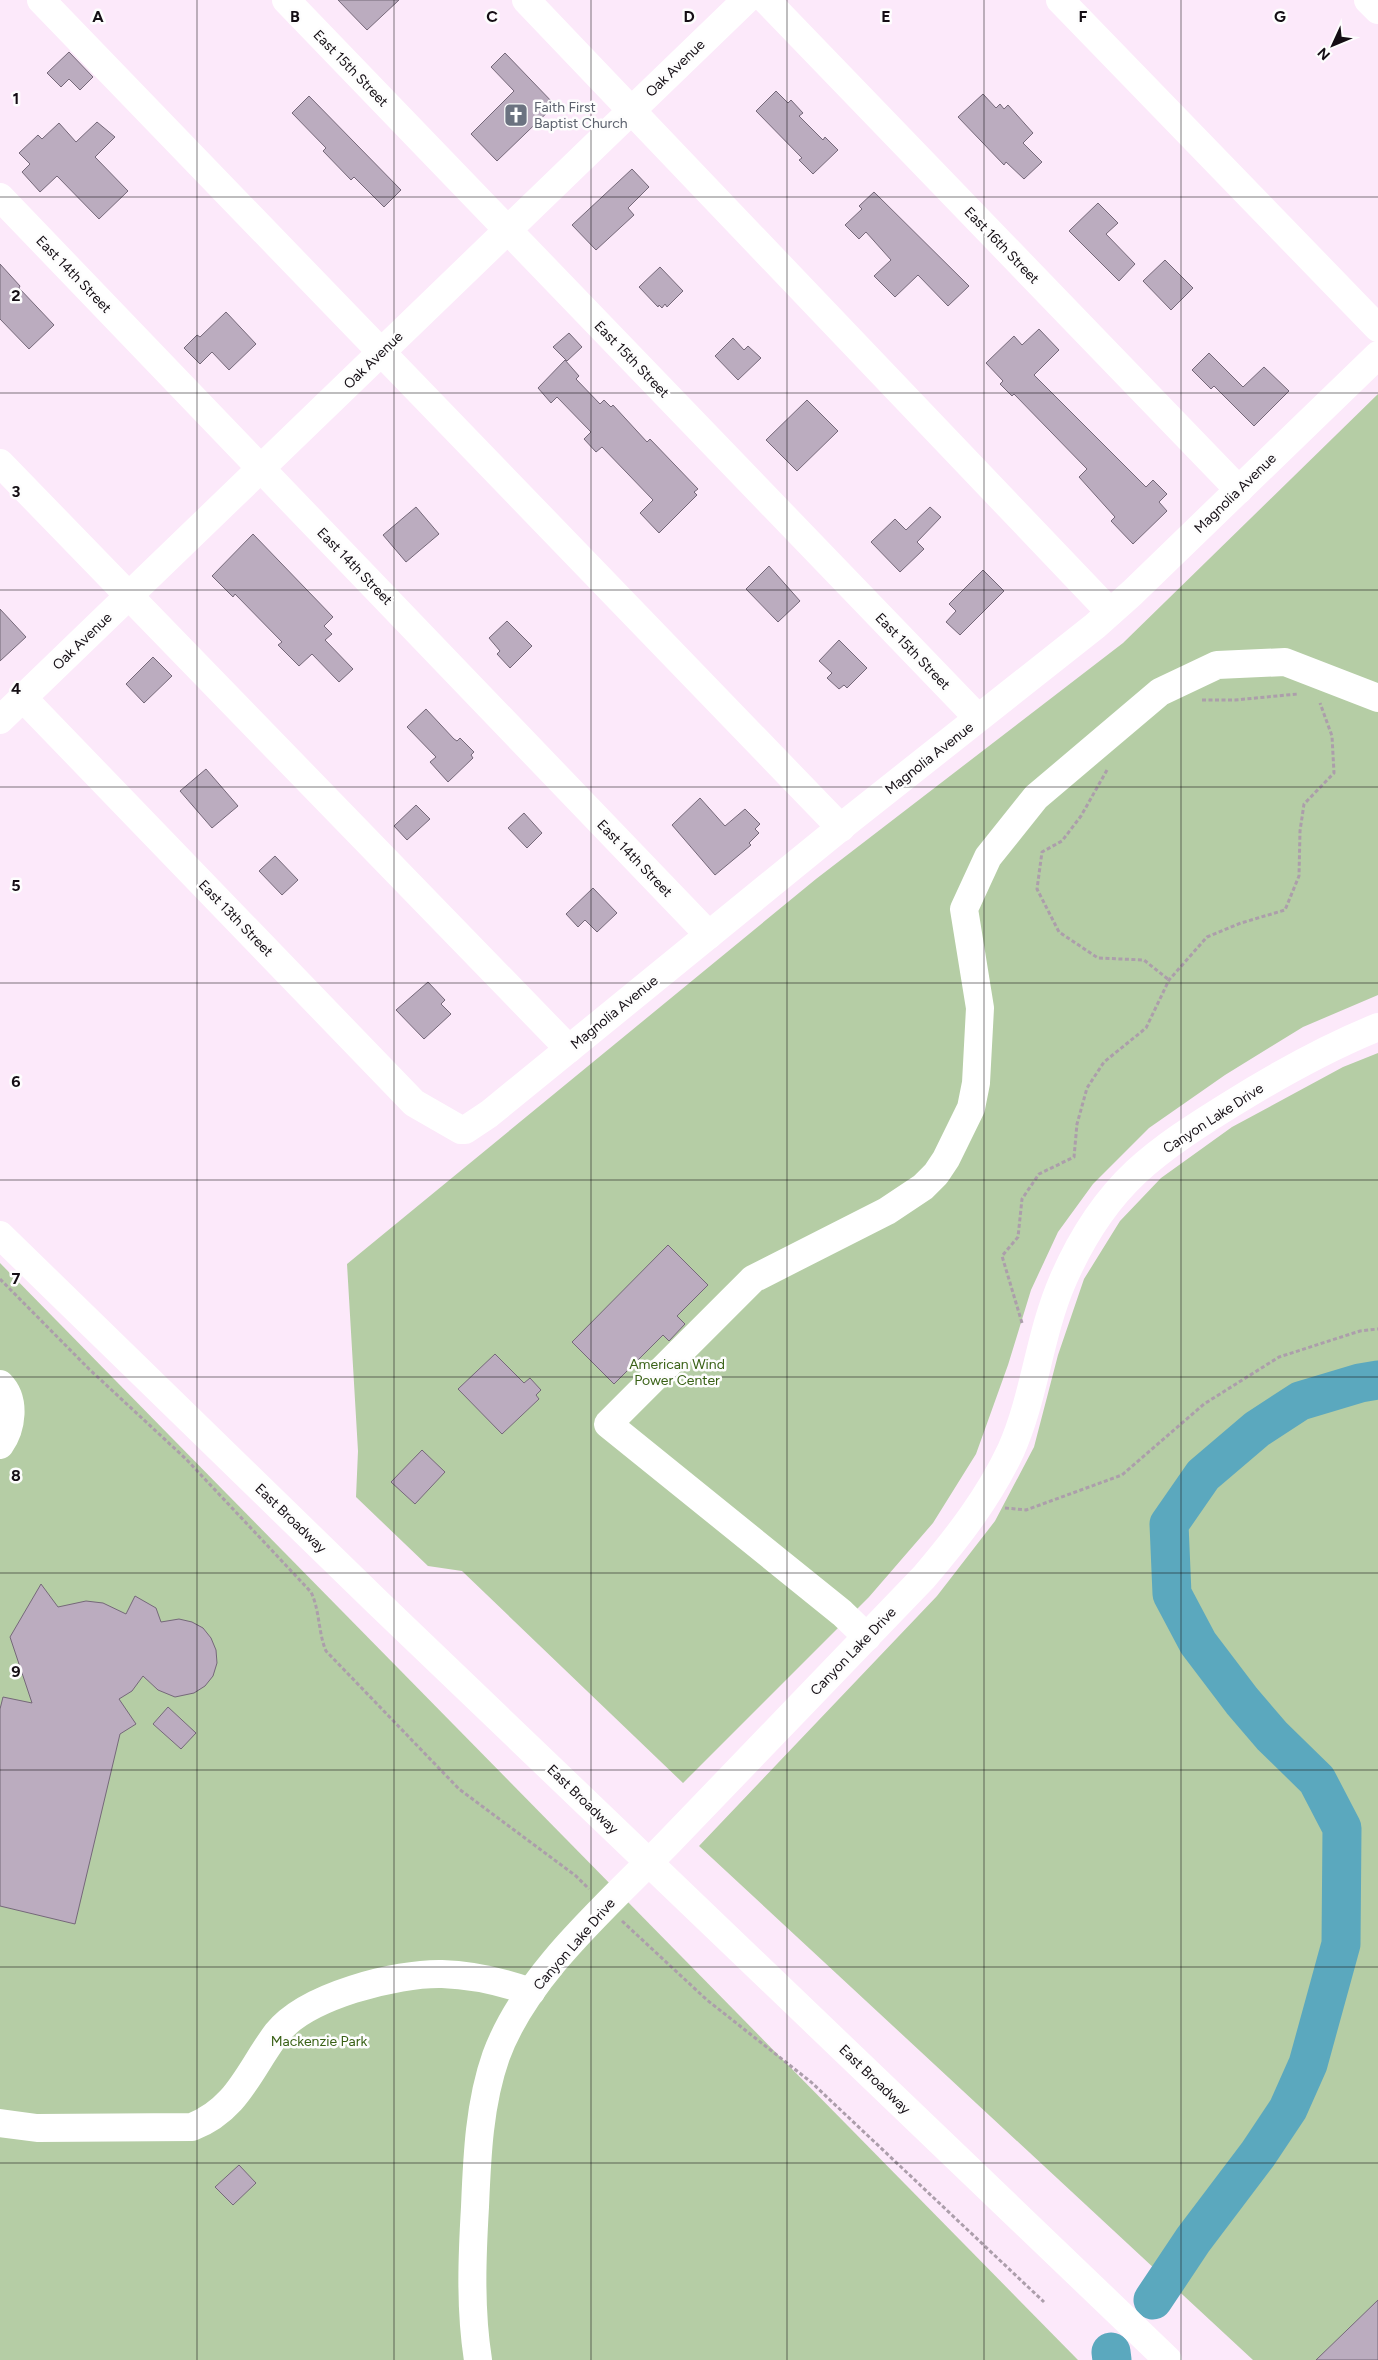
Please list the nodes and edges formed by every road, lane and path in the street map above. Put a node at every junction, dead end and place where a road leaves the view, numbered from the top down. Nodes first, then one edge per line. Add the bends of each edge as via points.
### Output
1 (41, 0) edge
2 (286, 0) edge
3 (526, 0) edge
4 (746, 0) edge
5 (766, 0) edge
6 (1060, 0) edge
7 (1368, 0) edge
8 (1378, 10) edge
9 (632, 110) junction
10 (0, 198) edge
11 (508, 230) junction
12 (1378, 328) edge
13 (381, 352) junction
14 (1378, 355) edge
15 (0, 463) edge
16 (261, 468) junction
17 (1239, 490) junction
18 (128, 597) junction
19 (1110, 612) junction
20 (1301, 694) dead end
21 (23, 698) junction
22 (1378, 698) edge
23 (1316, 699) dead end
24 (1198, 700) dead end
25 (978, 718) junction
26 (0, 720) edge
27 (1112, 764) dead end
28 (841, 828) junction
29 (709, 935) junction
30 (1169, 980) junction
31 (1378, 1028) edge
32 (569, 1049) junction
33 (456, 1128) joint
34 (0, 1235) edge
35 (0, 1279) edge
36 (1378, 1329) edge
37 (1024, 1330) dead end
38 (0, 1384) edge
39 (0, 1445) edge
40 (980, 1506) junction
41 (867, 1636) junction
42 (650, 1862) junction
43 (606, 1905) junction
44 (531, 1992) junction
45 (0, 2123) edge
46 (1044, 2302) dead end
47 (478, 2360) edge
48 (1168, 2360) edge

1 - 13 street
2 - 11 street, East 15th Street
3 - 9 street
4 - 9 street, Oak Avenue
5 - 17 street, East 16th Street
6 - 12 street
7 - 8 street
9 - 11 street, Oak Avenue
9 - 19 street
10 - 16 street, East 14th Street
11 - 13 street, Oak Avenue
11 - 25 street, East 15th Street
13 - 16 street, Oak Avenue
13 - 28 street
14 - 17 street, Magnolia Avenue
15 - 18 street
16 - 18 street, Oak Avenue
16 - 29 street, East 14th Street
17 - 19 street, Magnolia Avenue
18 - 21 street, Oak Avenue
18 - 32 street
19 - 25 street, Magnolia Avenue
20 - 24 path
21 - 26 street, Oak Avenue
21 - 33 street, East 13th Street via 414,1104
22 - 41 street via 1285,662 1217,664 1160,692 1036,797 988,857 964,909 980,1008 976,1083 971,1108 936,1174 923,1187 887,1211 753,1279 608,1424
23 - 30 path via 1323,705 1332,736 1334,773 1304,804 1299,876 1284,910 1207,937
25 - 28 street, Magnolia Avenue
27 - 30 path via 1062,841 1042,852 1037,889 1059,932 1077,945 1098,958 1144,960
28 - 29 street, Magnolia Avenue
29 - 32 street, Magnolia Avenue
30 - 37 path via 1146,1028 1104,1062 1086,1088 1077,1124 1074,1157 1039,1174 1022,1199 1018,1237 1002,1256
31 - 40 street, Canyon Lake Drive via 1254,1089 1174,1140 1135,1172 1081,1242 1049,1318 1011,1449
32 - 33 street, Magnolia Avenue via 489,1114 465,1130
34 - 42 street, East Broadway
35 - 43 path via 89,1369 186,1459 311,1592 326,1651 426,1756 458,1789 576,1876
36 - 40 path via 1360,1331 1279,1357 1204,1404 1122,1475 1026,1510
38 - 39 street via 10,1403 11,1417
40 - 41 street, Canyon Lake Drive via 924,1577
41 - 42 street, Canyon Lake Drive
42 - 43 street, Canyon Lake Drive
42 - 48 street, East Broadway
43 - 44 street, Canyon Lake Drive
43 - 46 path via 707,2000 811,2082
44 - 45 street via 492,1980 441,1974 372,1984 338,1994 293,2018 278,2032 241,2089 223,2110 192,2128 37,2128
44 - 47 street, Canyon Lake Drive via 496,2056 484,2108 476,2174 472,2266

